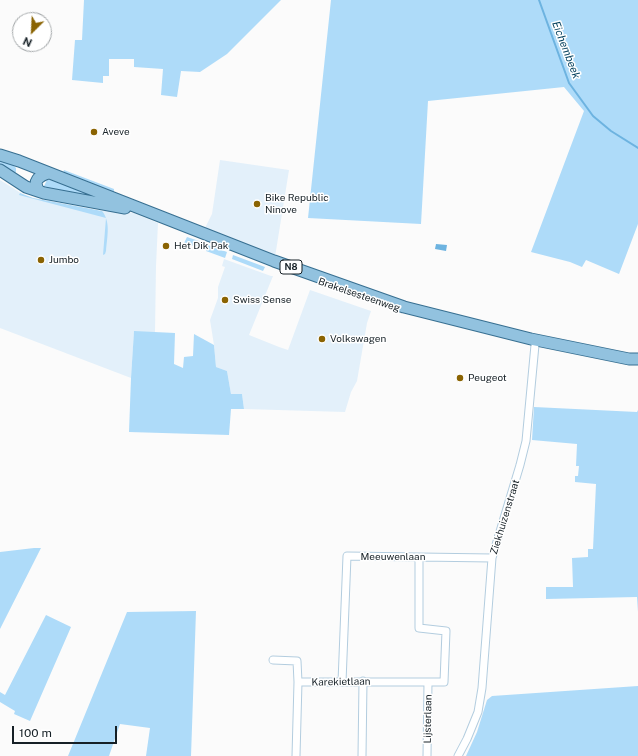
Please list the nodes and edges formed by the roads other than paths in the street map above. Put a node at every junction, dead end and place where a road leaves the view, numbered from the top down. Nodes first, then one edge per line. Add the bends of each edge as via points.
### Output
1 (0, 155) edge
2 (19, 161) junction
3 (0, 170) edge
4 (48, 173) junction
5 (12, 179) junction
6 (39, 191) junction
7 (535, 346) junction
8 (638, 359) edge
9 (638, 367) edge
10 (419, 557) junction
11 (492, 558) junction
12 (273, 660) dead end
13 (364, 681) junction
14 (298, 682) junction
15 (342, 682) junction
16 (428, 682) junction
17 (296, 756) edge
18 (362, 756) edge
19 (427, 756) edge
20 (458, 756) edge

1 - 2 main road, Brakelsesteenweg / N8
2 - 4 main road, Brakelsesteenweg / N8
2 - 5 main road via 24,166 24,173
3 - 5 main road, Brakelsesteenweg / N8
4 - 6 main road via 40,175 37,180 36,187
4 - 8 main road, Brakelsesteenweg / N8 via 274,261 404,307 552,343
5 - 6 main road, Brakelsesteenweg / N8
6 - 7 main road, Brakelsesteenweg / N8 via 135,211 367,299 447,324
7 - 9 main road, Brakelsesteenweg / N8
7 - 11 street, Ziekhuizenstraat via 526,441
10 - 11 street, Meeuwenlaan
10 - 15 street, Meeuwenlaan via 347,556
10 - 16 street, Karekietlaan via 419,628 446,631 444,682
11 - 20 street, Ziekhuizenstraat via 478,712 468,739
12 - 14 street, Karekietlaan via 297,661
13 - 15 street, Karekietlaan
13 - 16 street, Karekietlaan
13 - 18 street
14 - 15 street, Karekietlaan
14 - 17 street
16 - 19 street, Lijsterlaan

